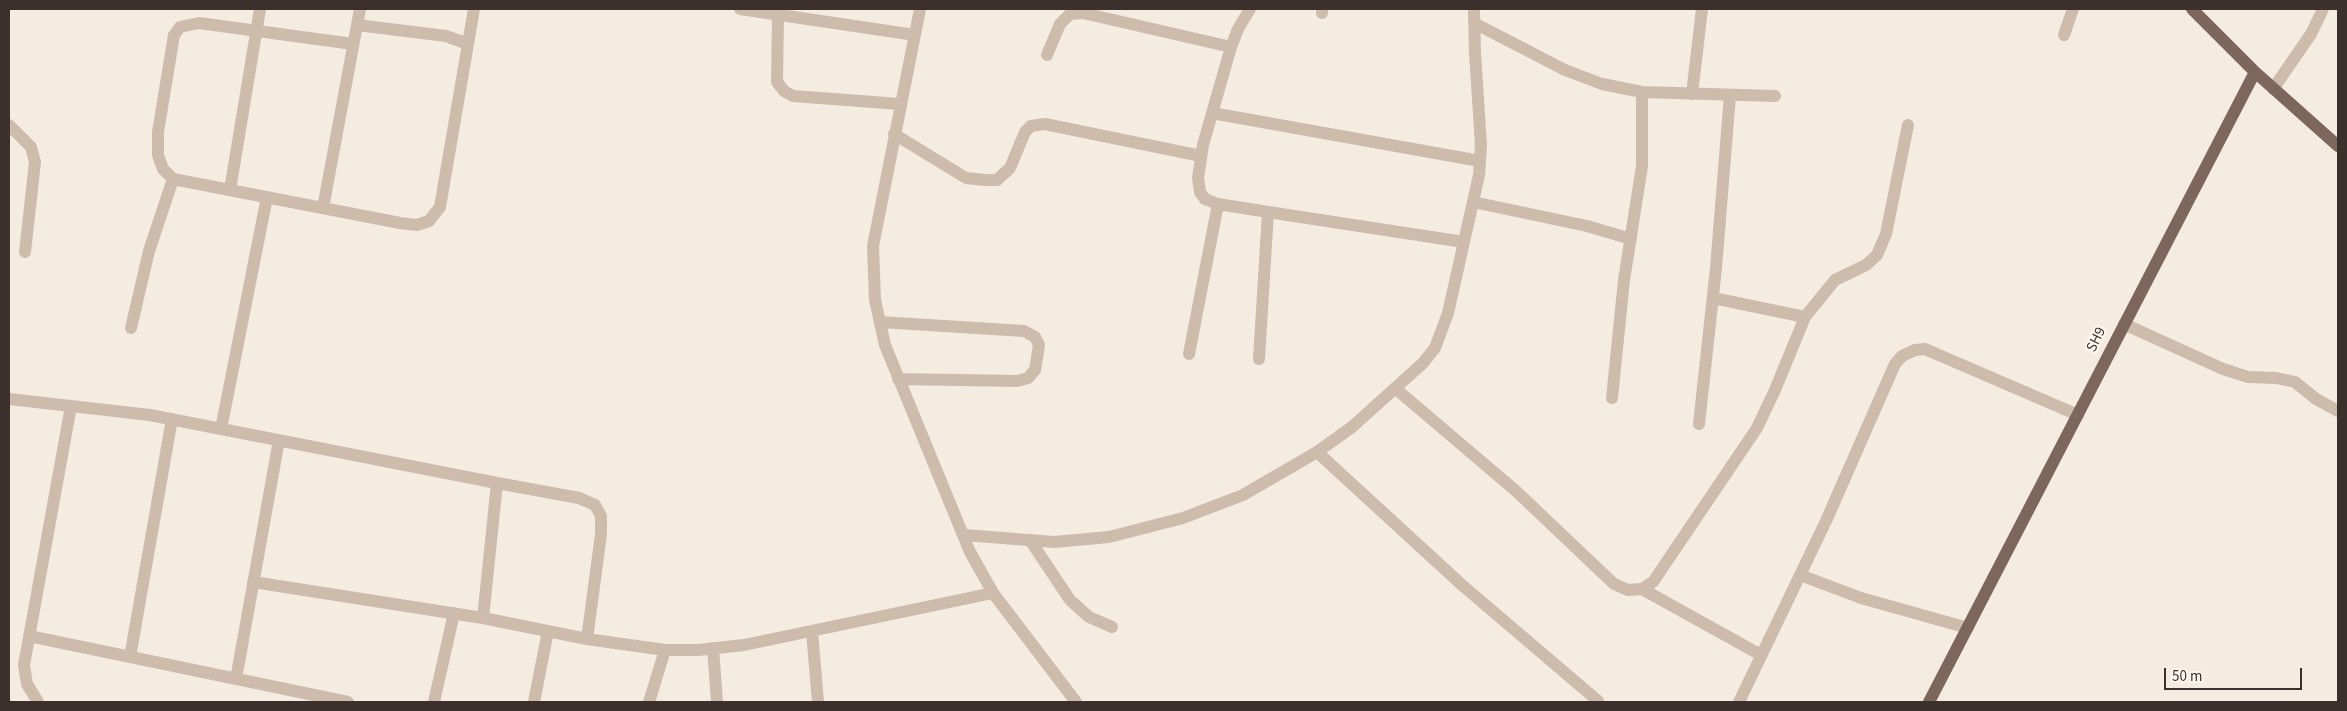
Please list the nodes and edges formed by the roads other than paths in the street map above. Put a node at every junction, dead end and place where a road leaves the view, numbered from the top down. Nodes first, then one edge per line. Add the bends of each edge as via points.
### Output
1 (260, 9) edge
2 (360, 9) edge
3 (474, 9) edge
4 (740, 9) edge
5 (920, 9) edge
6 (1250, 9) edge
7 (1474, 9) edge
8 (1702, 9) edge
9 (2073, 9) edge
10 (2192, 9) edge
11 (2323, 9) edge
12 (778, 14) junction
13 (1474, 23) junction
14 (357, 25) junction
15 (257, 31) junction
16 (915, 34) junction
17 (2064, 35) dead end
18 (353, 44) junction
19 (468, 44) junction
20 (1231, 47) junction
21 (1047, 55) dead end
22 (2255, 72) junction
23 (2273, 89) junction
24 (1642, 92) junction
25 (1692, 94) junction
26 (1730, 95) junction
27 (1775, 96) dead end
28 (900, 104) junction
29 (1212, 113) junction
30 (9, 125) edge
31 (1908, 126) dead end
32 (894, 134) junction
33 (2338, 146) edge
34 (1202, 156) junction
35 (1480, 161) junction
36 (172, 179) junction
37 (230, 190) junction
38 (267, 197) junction
39 (1473, 202) junction
40 (1218, 204) junction
41 (323, 208) junction
42 (1268, 212) junction
43 (1631, 239) junction
44 (1464, 242) junction
45 (25, 252) dead end
46 (1714, 298) junction
47 (1805, 317) junction
48 (880, 322) junction
49 (2124, 324) junction
50 (131, 328) dead end
51 (1189, 354) dead end
52 (1259, 359) dead end
53 (898, 379) junction
54 (1396, 389) junction
55 (1612, 398) dead end
56 (9, 399) edge
57 (71, 406) junction
58 (2338, 411) edge
59 (2078, 415) junction
60 (172, 419) junction
61 (1699, 424) dead end
62 (222, 429) junction
63 (279, 440) junction
64 (1317, 452) junction
65 (498, 483) junction
66 (964, 535) junction
67 (1030, 540) junction
68 (1800, 575) junction
69 (253, 582) junction
70 (1642, 589) junction
71 (992, 593) junction
72 (454, 613) junction
73 (483, 618) junction
74 (1112, 627) dead end
75 (1968, 628) junction
76 (548, 632) junction
77 (812, 632) junction
78 (29, 636) junction
79 (587, 639) junction
80 (713, 648) junction
81 (665, 650) junction
82 (1761, 656) junction
83 (130, 657) junction
84 (236, 679) junction
85 (340, 701) edge
86 (1598, 701) edge
87 (38, 702) edge
88 (434, 702) edge
89 (534, 702) edge
90 (649, 702) edge
91 (717, 702) edge
92 (818, 702) edge
93 (1076, 702) edge
94 (1738, 702) edge
95 (1929, 702) edge

1 - 15 street
2 - 14 street
3 - 19 street
4 - 12 street
5 - 16 street
6 - 20 street
7 - 13 street
8 - 25 street
9 - 17 street
10 - 22 main road
11 - 23 street via 2307,41
12 - 16 street
12 - 28 street via 777,82 784,91 793,96
13 - 24 street via 1574,73 1602,84
13 - 35 street
14 - 18 street
14 - 19 street via 446,36
15 - 18 street
15 - 36 street via 199,23 180,27 174,35 158,132 158,155 163,169
15 - 37 street
16 - 28 street
18 - 41 street
19 - 41 street via 440,207 429,221 417,225
20 - 21 street via 1083,13 1070,14 1060,24
20 - 29 street
22 - 23 main road
22 - 49 main road, SH9
23 - 33 main road
24 - 25 street
24 - 43 street via 1642,166
25 - 26 street
26 - 27 street
26 - 46 street
28 - 32 street
29 - 34 street
29 - 35 street
30 - 45 street via 31,147 35,162
31 - 47 street via 1886,234 1877,255 1866,265 1835,280
32 - 34 street via 966,178 985,180 997,180 1010,168 1025,132 1032,126 1045,124
32 - 48 street via 873,246 875,300
34 - 40 street via 1198,178 1200,192 1205,199
35 - 39 street
36 - 37 street
36 - 50 street via 149,251
37 - 38 street
38 - 41 street
38 - 62 street
39 - 43 street
39 - 44 street
40 - 42 street
40 - 51 street
42 - 44 street
42 - 52 street
43 - 55 street
44 - 54 street via 1448,313 1435,348
46 - 47 street
46 - 61 street
47 - 70 street via 1756,428 1653,582
48 - 53 street
48 - 53 street via 1024,331 1035,337 1039,345 1035,370 1028,378 1017,381
49 - 58 street via 2223,369 2248,377 2295,382
49 - 59 main road, SH9
53 - 66 street
54 - 64 street
54 - 70 street via 1516,491 1614,584 1628,590
56 - 57 street
57 - 60 street
57 - 78 street
59 - 68 street via 1926,349 1902,356 1895,364
59 - 75 main road, SH9
60 - 62 street
60 - 83 street
62 - 63 street
63 - 65 street
63 - 69 street
64 - 67 street via 1243,495 1183,518 1109,537 1054,542
64 - 86 street via 1462,585
65 - 73 street
65 - 79 street via 579,498 595,505 601,516 600,534
66 - 67 street
66 - 71 street
67 - 74 street via 1070,600 1089,617
68 - 75 street via 1861,598
68 - 82 street
69 - 72 street
69 - 84 street
70 - 82 street
71 - 77 street
71 - 93 street
72 - 73 street
72 - 88 street
73 - 76 street
75 - 95 main road, SH9
76 - 79 street
76 - 89 street
77 - 80 street
77 - 92 street
78 - 83 street
78 - 87 street via 24,665 26,684
79 - 81 street
80 - 81 street
80 - 91 street
81 - 90 street
82 - 94 street
83 - 84 street
84 - 85 street

